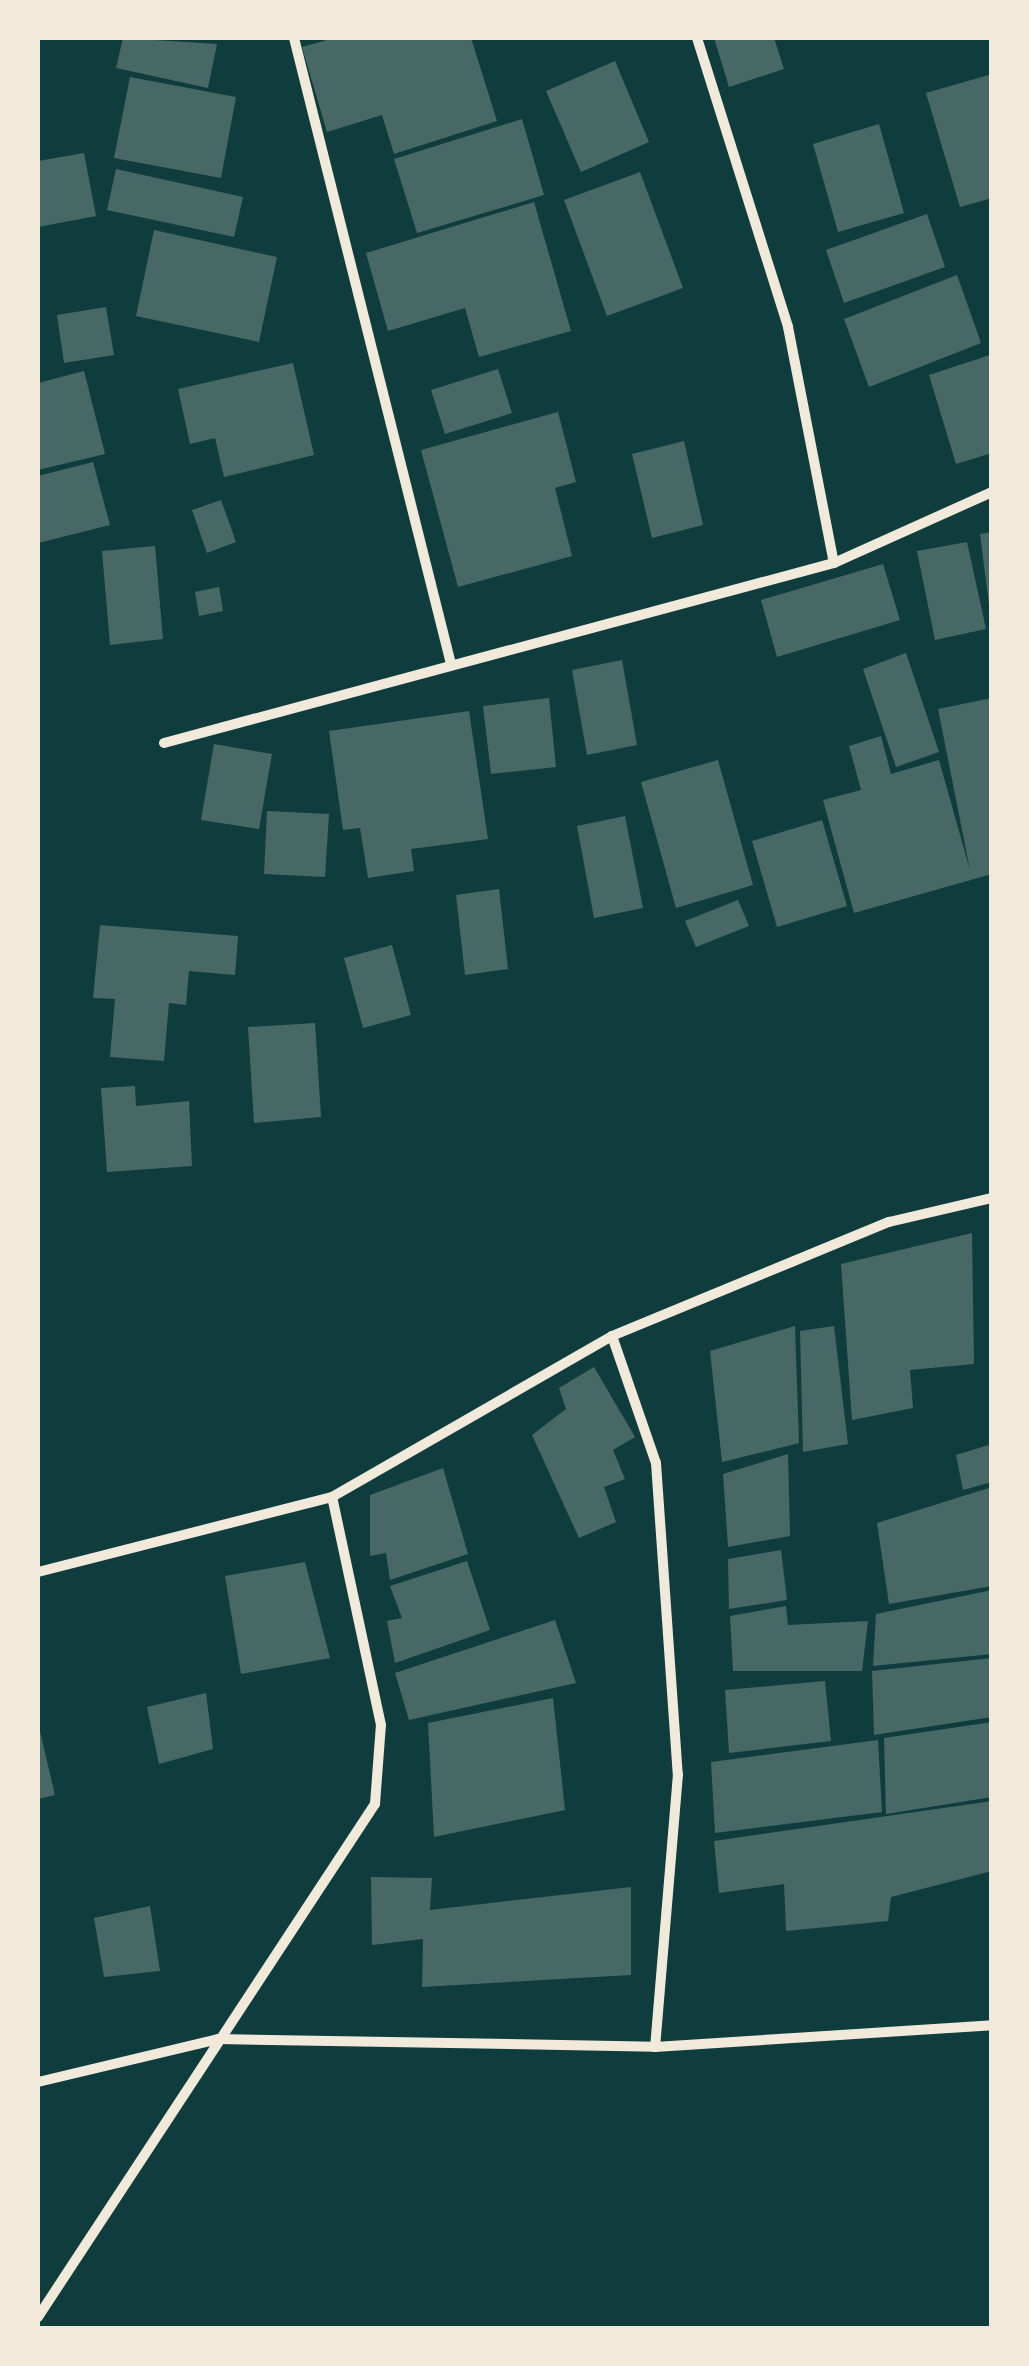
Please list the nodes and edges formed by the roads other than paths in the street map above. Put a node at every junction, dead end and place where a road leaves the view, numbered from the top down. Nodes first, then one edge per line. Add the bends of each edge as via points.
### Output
1 (294, 38) edge
2 (697, 38) edge
3 (992, 492) edge
4 (834, 562) junction
5 (451, 664) junction
6 (164, 743) dead end
7 (992, 1198) edge
8 (612, 1336) junction
9 (332, 1497) junction
10 (38, 1572) edge
11 (992, 2025) edge
12 (218, 2039) junction
13 (654, 2046) junction
14 (38, 2082) edge
15 (38, 2317) edge

1 - 5 street
2 - 4 street via 788,327
3 - 4 street
4 - 5 street
5 - 6 street
7 - 8 street via 890,1222
8 - 9 street
8 - 13 street via 656,1463 678,1774
9 - 10 street
9 - 12 street via 381,1724 374,1804
11 - 13 street
12 - 13 street
12 - 14 street
12 - 15 street

